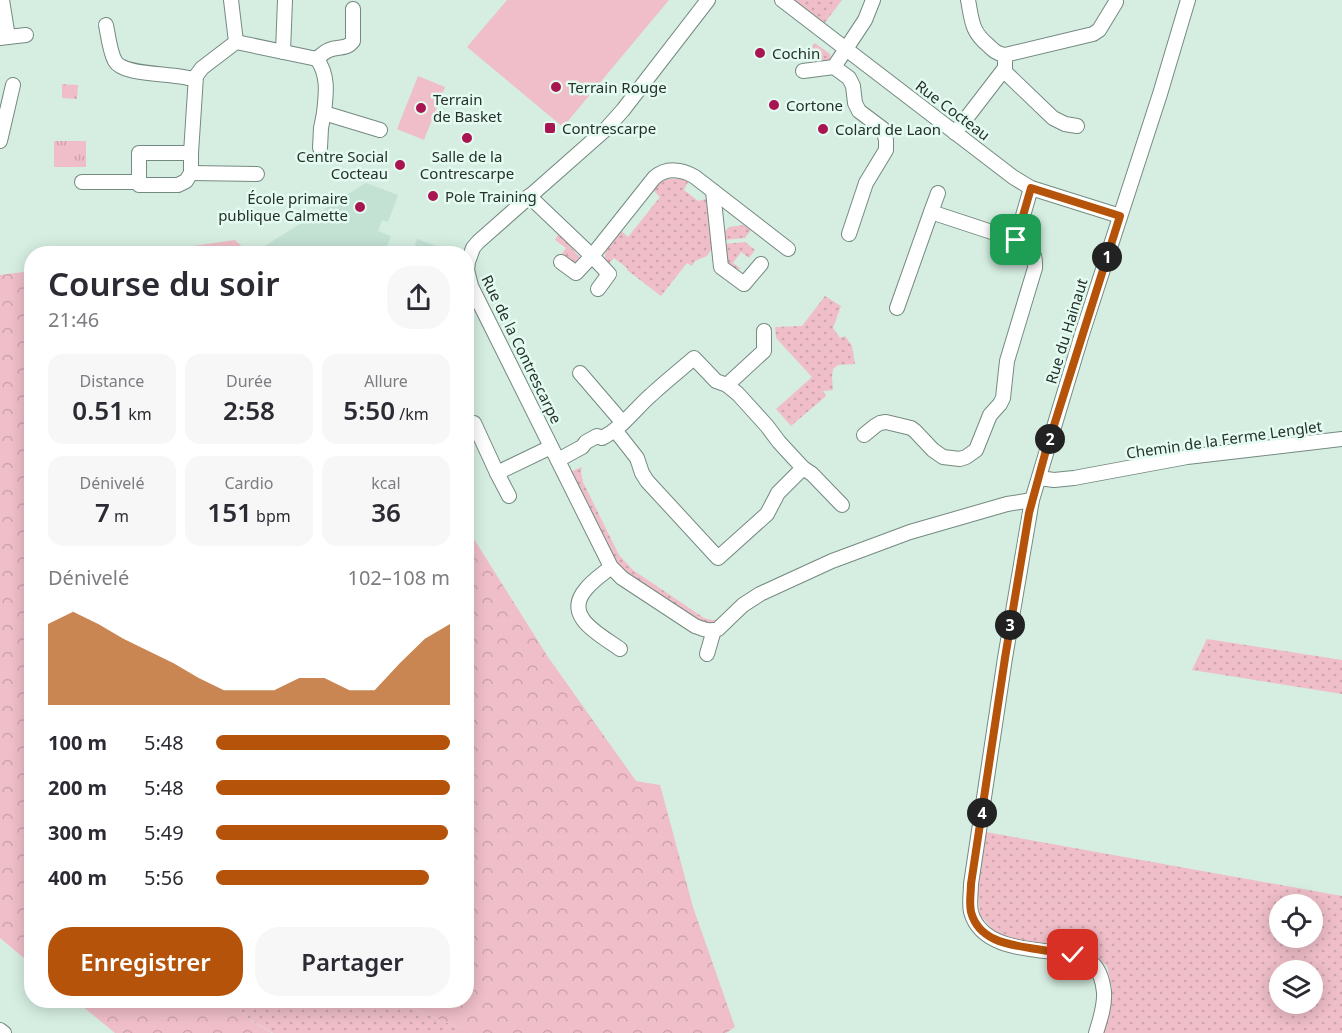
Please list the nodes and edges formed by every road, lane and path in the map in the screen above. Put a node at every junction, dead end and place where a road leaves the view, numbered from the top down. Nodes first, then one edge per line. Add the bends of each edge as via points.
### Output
1 (2, 0) edge
2 (231, 0) edge
3 (285, 0) edge
4 (708, 0) edge
5 (782, 0) edge
6 (873, 0) edge
7 (968, 0) edge
8 (1188, 0) edge
9 (1116, 2) dead end
10 (353, 9) dead end
11 (106, 25) dead end
12 (26, 35) dead end
13 (4, 37) edge
14 (236, 42) junction
15 (847, 50) junction
16 (283, 52) junction
17 (1005, 55) junction
18 (317, 59) junction
19 (834, 67) junction
20 (803, 71) dead end
21 (1004, 71) junction
22 (195, 80) junction
23 (14, 86) dead end
24 (324, 113) junction
25 (1077, 126) dead end
26 (380, 130) dead end
27 (955, 133) junction
28 (0, 141) edge
29 (320, 148) dead end
30 (191, 153) junction
31 (191, 173) junction
32 (257, 174) dead end
33 (82, 182) dead end
34 (139, 182) junction
35 (1031, 188) junction
36 (713, 191) junction
37 (938, 193) dead end
38 (530, 196) junction
39 (931, 212) junction
40 (1120, 216) junction
41 (849, 234) dead end
42 (1016, 240) junction
43 (474, 248) edge
44 (788, 249) dead end
45 (592, 256) junction
46 (561, 262) dead end
47 (761, 264) dead end
48 (598, 288) dead end
49 (474, 292) edge
50 (897, 308) dead end
51 (764, 331) dead end
52 (580, 373) dead end
53 (727, 385) junction
54 (474, 423) dead end
55 (619, 427) junction
56 (864, 435) dead end
57 (1342, 439) edge
58 (551, 447) junction
59 (558, 460) junction
60 (803, 468) junction
61 (497, 472) junction
62 (1039, 478) junction
63 (509, 496) dead end
64 (1032, 500) junction
65 (842, 505) dead end
66 (611, 567) junction
67 (714, 630) junction
68 (620, 649) dead end
69 (708, 654) dead end
70 (0, 1030) edge
71 (4, 1033) edge
72 (1096, 1033) edge

1 - 13 street
2 - 14 street
3 - 16 street
4 - 38 street, Rue de la Contrescarpe via 614,120
5 - 15 street, Rue Cocteau
6 - 15 street
7 - 17 street via 977,35 997,53
8 - 40 street, Rue du Hainaut
9 - 17 street via 1093,34
10 - 18 street via 351,44 327,50
11 - 22 street via 114,59 120,66
12 - 13 street
14 - 16 street
14 - 22 street via 202,68
15 - 19 street
15 - 27 street, Rue Cocteau
16 - 18 street
17 - 21 street
18 - 24 street via 326,83
19 - 20 street
19 - 41 street via 849,78 859,111 883,129 886,140 884,156 863,188
21 - 25 street via 1053,118
21 - 27 street
22 - 30 street
23 - 28 street
24 - 26 street
24 - 29 street
27 - 35 street, Rue Cocteau
30 - 31 street
30 - 34 street via 139,153
31 - 32 street
31 - 34 street via 178,185
33 - 34 street
35 - 40 street, Rue Cocteau
35 - 42 street
36 - 44 street
36 - 45 street via 683,171 658,174
36 - 47 street via 721,267 744,285
37 - 39 street
38 - 43 street, Rue de la Contrescarpe
38 - 45 street
39 - 42 street
39 - 50 street
40 - 62 street, Rue du Hainaut
42 - 56 street via 1034,252 1035,268 1007,361 1003,398 988,419 976,450 960,459 944,457 915,431 891,423 880,423
45 - 46 street via 576,273
45 - 48 street via 609,274
49 - 58 street, Rue de la Contrescarpe
51 - 53 street via 764,351
52 - 55 street
53 - 55 street via 716,381 694,358
53 - 60 street
54 - 61 street
55 - 59 street
55 - 60 street via 647,481 718,558 767,514 778,494
57 - 62 street, Chemin de la Ferme Lenglet via 1187,457 1074,478
58 - 59 street, Rue de la Contrescarpe
58 - 61 street, Rue de la Contrescarpe
59 - 66 street, Rue de la Contrescarpe
60 - 65 street
61 - 63 street
62 - 64 street, Rue du Hainaut
64 - 67 street via 917,530 832,561 760,594
64 - 72 street, Rue du Hainaut via 970,908 982,931 1001,942 1073,955 1092,963 1100,974 1104,993
66 - 67 street, Rue de la Contrescarpe via 695,626
66 - 68 street via 584,591 578,608 585,624
67 - 69 street
70 - 71 street

